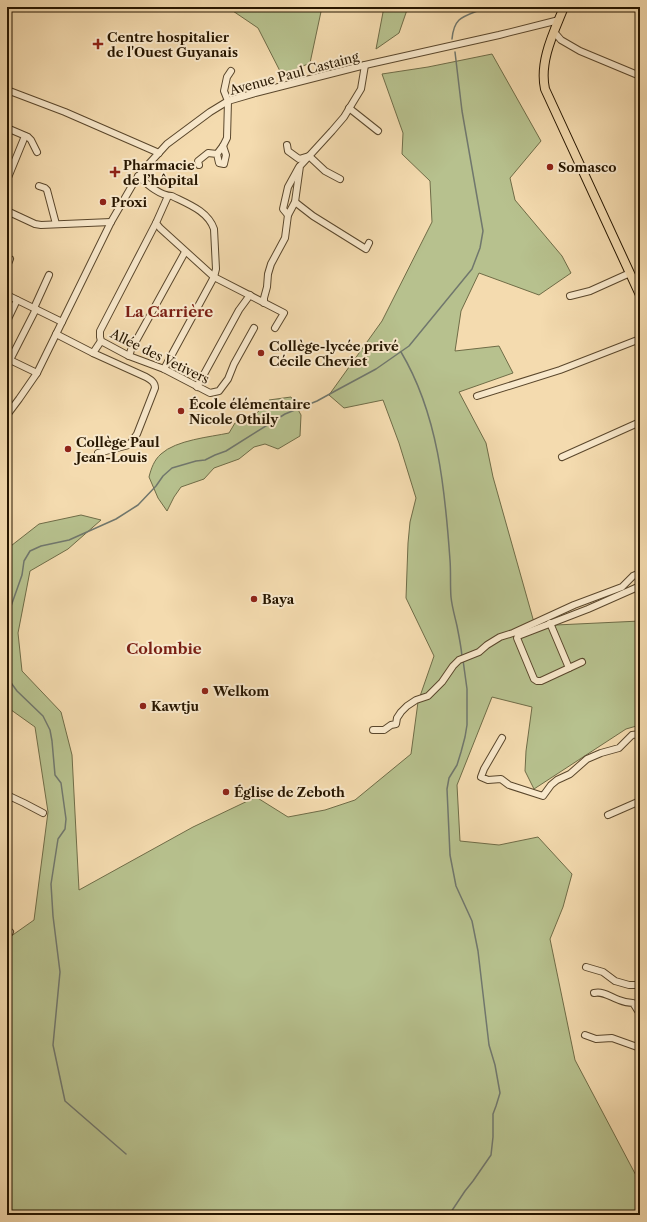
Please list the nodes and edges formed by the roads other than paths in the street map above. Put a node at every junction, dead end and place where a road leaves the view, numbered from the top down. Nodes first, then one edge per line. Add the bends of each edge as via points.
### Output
1 (564, 7) edge
2 (559, 20) junction
3 (554, 32) junction
4 (365, 65) junction
5 (231, 71) dead end
6 (640, 76) edge
7 (7, 90) edge
8 (228, 101) junction
9 (349, 108) junction
10 (327, 126) dead end
11 (7, 128) edge
12 (332, 131) junction
13 (378, 131) dead end
14 (25, 136) junction
15 (288, 145) dead end
16 (224, 146) junction
17 (37, 152) dead end
18 (159, 153) junction
19 (218, 154) junction
20 (309, 156) junction
21 (199, 166) dead end
22 (300, 166) junction
23 (138, 176) junction
24 (7, 180) edge
25 (340, 180) dead end
26 (39, 186) dead end
27 (168, 196) junction
28 (295, 202) junction
29 (7, 211) edge
30 (288, 215) junction
31 (111, 222) junction
32 (156, 223) junction
33 (56, 224) junction
34 (369, 244) dead end
35 (185, 252) junction
36 (10, 259) dead end
37 (7, 266) edge
38 (630, 273) junction
39 (49, 275) dead end
40 (214, 277) junction
41 (7, 295) edge
42 (250, 295) junction
43 (640, 295) edge
44 (570, 296) dead end
45 (17, 300) junction
46 (264, 303) junction
47 (35, 308) junction
48 (7, 321) edge
49 (62, 322) junction
50 (254, 328) dead end
51 (275, 328) dead end
52 (56, 334) junction
53 (640, 339) edge
54 (101, 341) junction
55 (92, 353) junction
56 (129, 356) junction
57 (9, 359) edge
58 (164, 369) junction
59 (37, 373) junction
60 (197, 387) junction
61 (477, 396) dead end
62 (7, 415) edge
63 (640, 422) edge
64 (98, 453) dead end
65 (562, 457) dead end
66 (640, 573) edge
67 (640, 586) edge
68 (550, 623) junction
69 (582, 662) dead end
70 (569, 668) junction
71 (373, 730) dead end
72 (640, 734) edge
73 (502, 738) dead end
74 (7, 795) edge
75 (640, 801) edge
76 (43, 813) dead end
77 (608, 815) dead end
78 (586, 967) dead end
79 (640, 985) edge
80 (594, 993) dead end
81 (640, 1011) edge
82 (585, 1035) dead end
83 (640, 1048) edge

1 - 2 main road
2 - 3 main road
2 - 4 street, Avenue Paul Castaing
3 - 6 street via 561,40 576,49
3 - 38 main road via 544,64 545,88
4 - 8 street, Avenue Paul Castaing
4 - 9 street via 360,90
5 - 8 street via 224,91
7 - 18 street
8 - 16 street via 227,138
8 - 18 street, Avenue Paul Castaing via 191,125
9 - 12 street
9 - 13 street
10 - 12 street
11 - 14 street
12 - 20 street
14 - 17 street via 31,140
14 - 24 street
15 - 20 street via 288,151 299,160
16 - 19 street
16 - 19 street via 224,164 218,163
18 - 23 street, Avenue Paul Castaing
19 - 21 street via 208,153 198,161
20 - 22 street
20 - 25 street via 325,171
22 - 28 street
22 - 30 street via 288,187 283,209
23 - 27 street
23 - 31 street, Avenue Paul Castaing
26 - 33 street via 47,190
27 - 32 street, Allée des Vetivers
27 - 40 street via 201,211 213,225 216,269
28 - 30 street
28 - 34 street via 366,249
29 - 33 street via 37,225
30 - 46 street via 286,235 268,274
31 - 33 street
31 - 49 street, Avenue Paul Castaing
32 - 35 street
32 - 54 street, Allée des Vetivers via 100,331
35 - 40 street
35 - 56 street
36 - 37 street
38 - 43 main road
38 - 44 street via 590,291
39 - 47 street
40 - 42 street
40 - 58 street
41 - 45 street
42 - 46 street
42 - 60 street via 239,310
45 - 47 street
45 - 48 street
46 - 51 street via 284,313
47 - 49 street
47 - 57 street
49 - 52 street, Avenue Paul Castaing
50 - 60 street, Allée des Vetivers via 228,379 219,391 210,394
52 - 55 street
52 - 59 street, Avenue Paul Castaing
53 - 61 street via 554,372
54 - 55 street
54 - 56 street, Allée des Vetivers
55 - 64 street via 152,380 155,388 137,434 129,444
56 - 58 street, Allée des Vetivers
57 - 59 street
58 - 60 street, Allée des Vetivers
59 - 62 street, Avenue Paul Castaing
63 - 65 street
66 - 71 street via 622,587 500,637 479,652 459,660 428,696 416,700 404,709 396,724 384,730
67 - 68 street
68 - 70 street
68 - 70 street via 518,636 518,642 537,681
69 - 70 street
72 - 73 street via 632,735 619,748 586,758 570,774 551,785 543,796 509,785 501,779 488,780 481,777
74 - 76 street
75 - 77 street
78 - 79 street via 603,972 615,981
80 - 81 street via 604,993 621,1001 633,1003
82 - 83 street via 596,1039 612,1038

